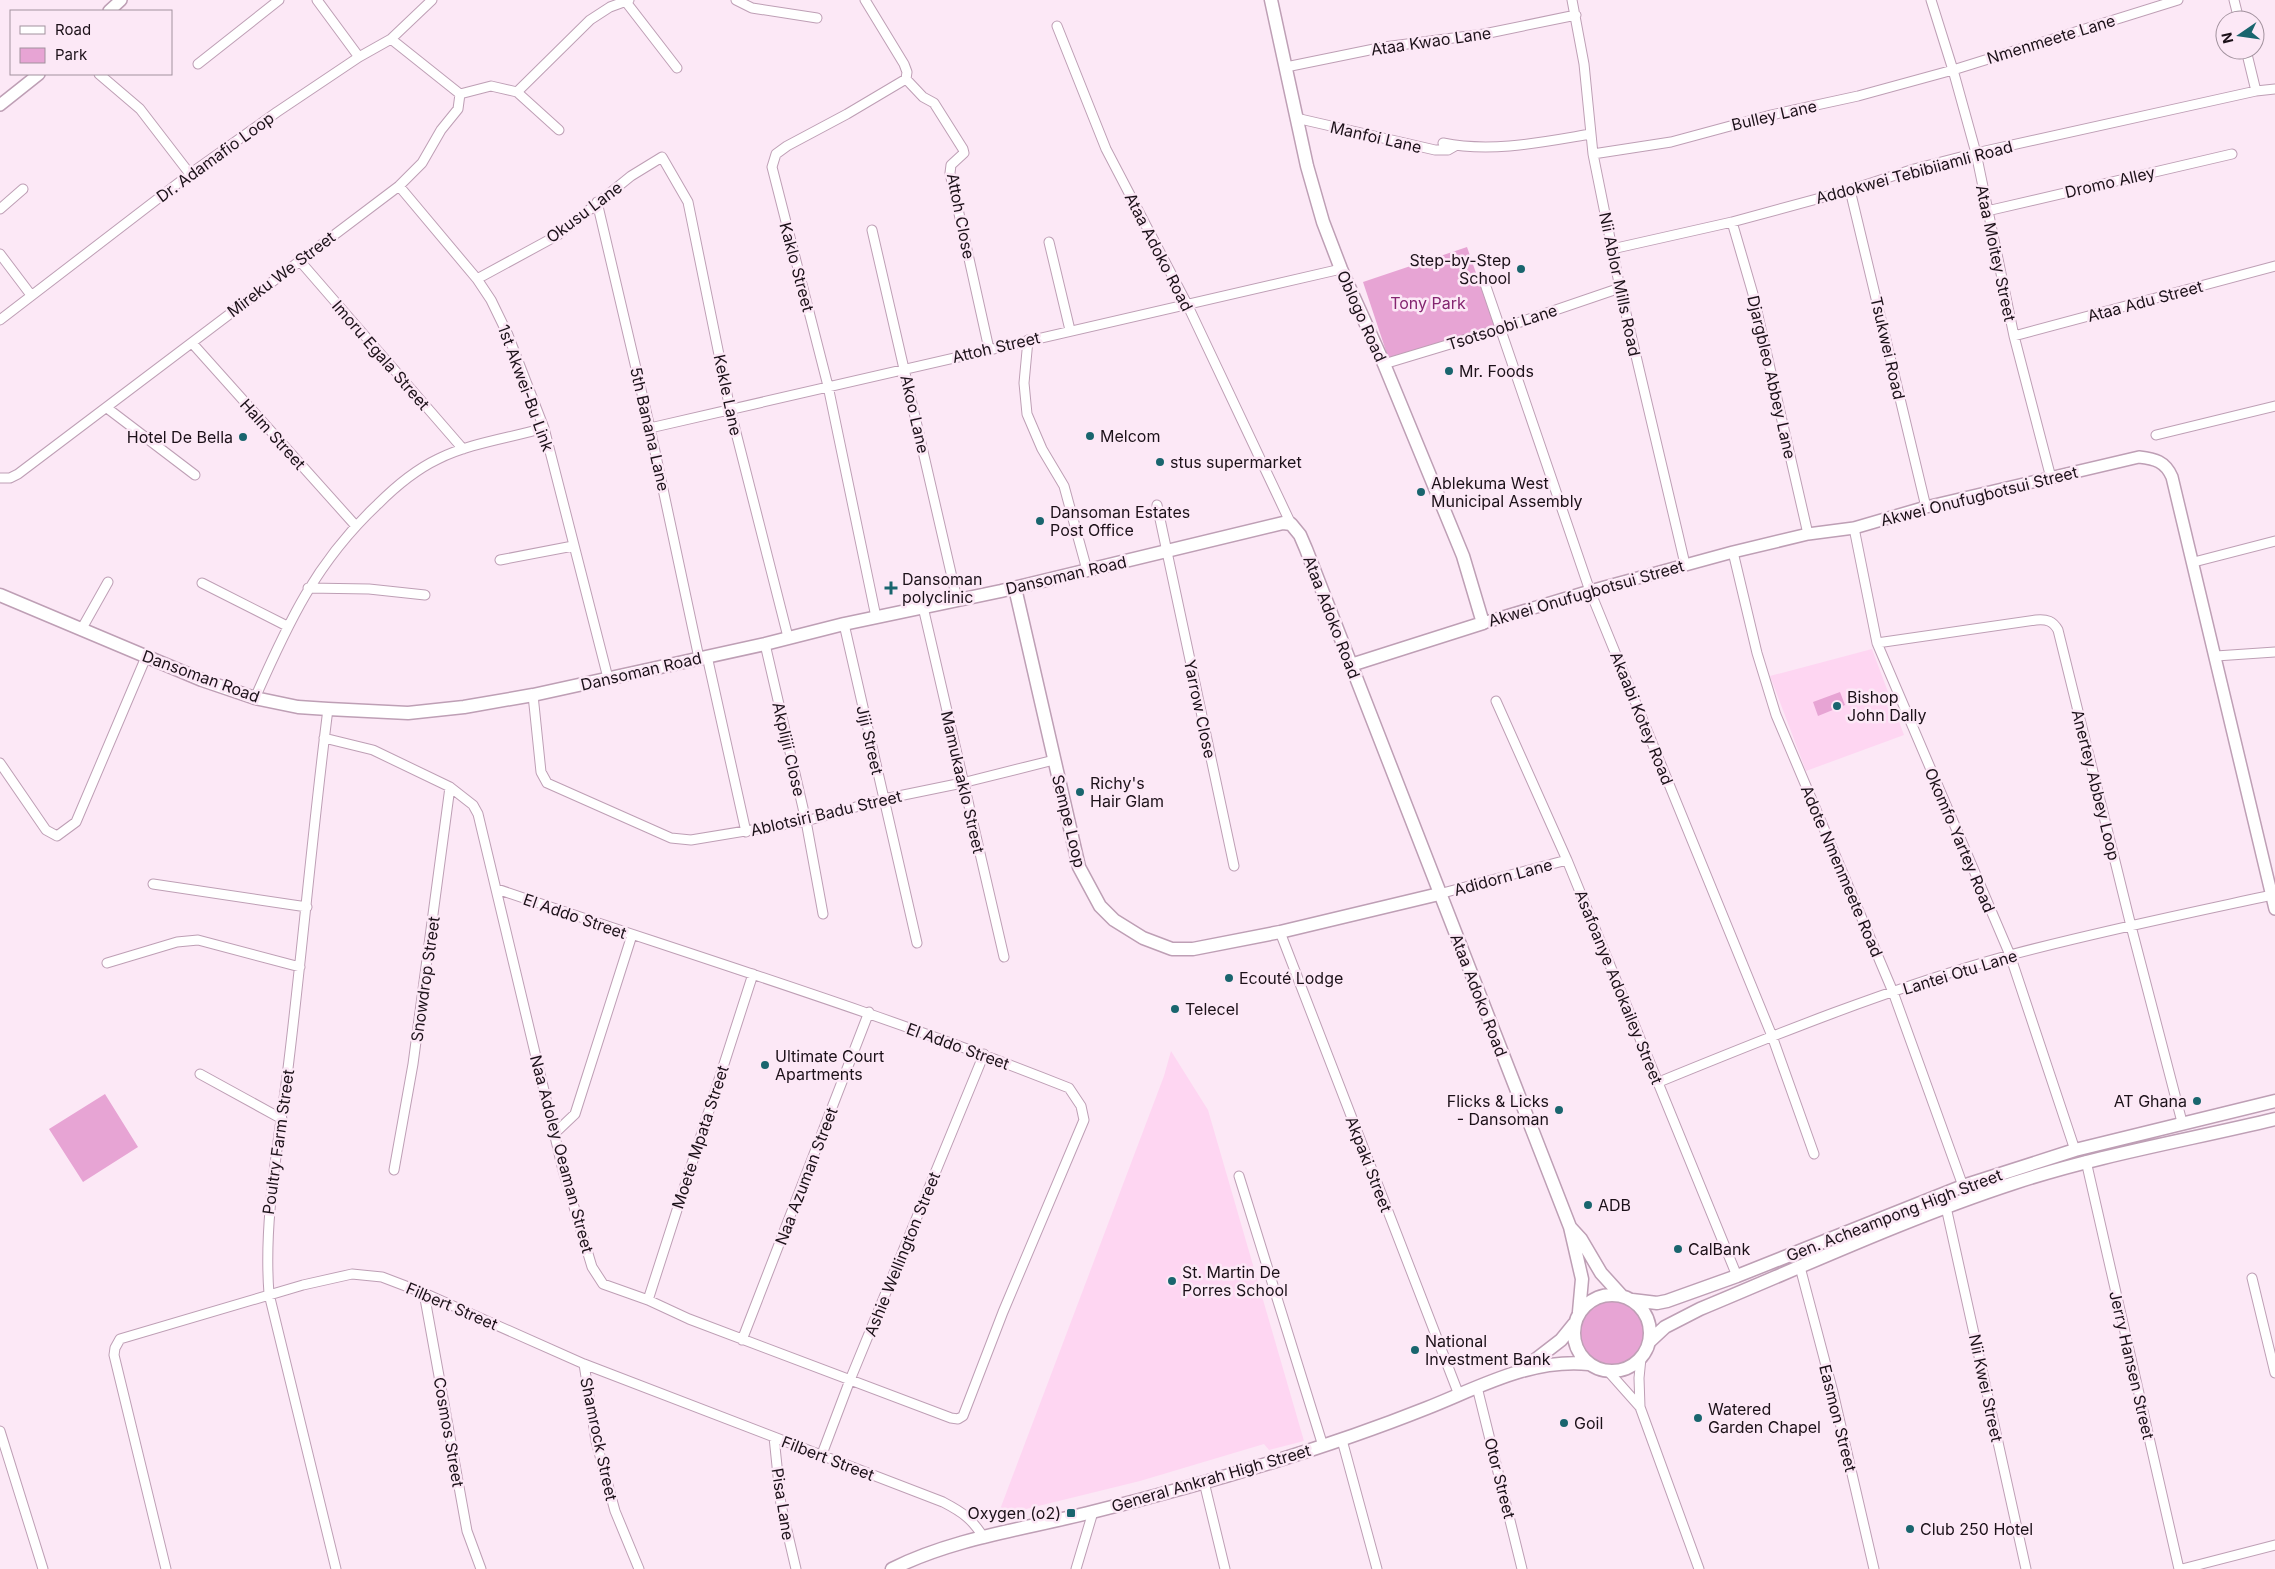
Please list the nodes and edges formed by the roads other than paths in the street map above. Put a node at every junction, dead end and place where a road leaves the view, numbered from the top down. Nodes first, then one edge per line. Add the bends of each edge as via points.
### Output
1 (121, 0) edge
2 (279, 0) edge
3 (317, 0) edge
4 (432, 0) edge
5 (736, 0) edge
6 (865, 0) edge
7 (1270, 0) edge
8 (1572, 0) edge
9 (1931, 0) edge
10 (2178, 0) edge
11 (628, 1) edge
12 (110, 10) edge
13 (1576, 15) junction
14 (817, 18) dead end
15 (1057, 26) dead end
16 (390, 39) junction
17 (358, 57) junction
18 (2248, 60) edge
19 (198, 64) dead end
20 (1286, 67) junction
21 (677, 68) dead end
22 (1954, 70) junction
23 (38, 75) edge
24 (100, 75) edge
25 (906, 79) junction
26 (2275, 89) edge
27 (2256, 91) junction
28 (517, 92) junction
29 (460, 94) junction
30 (0, 105) edge
31 (1296, 118) junction
32 (559, 130) dead end
33 (1591, 134) junction
34 (1443, 143) dead end
35 (1455, 146) junction
36 (1976, 153) junction
37 (1593, 154) junction
38 (2232, 154) dead end
39 (662, 157) joint
40 (190, 174) junction
41 (399, 186) junction
42 (23, 190) dead end
43 (1850, 190) junction
44 (597, 202) junction
45 (0, 209) edge
46 (1987, 211) junction
47 (1732, 222) junction
48 (872, 230) dead end
49 (1050, 242) dead end
50 (1612, 248) junction
51 (0, 254) edge
52 (299, 260) junction
53 (2275, 266) edge
54 (1341, 269) junction
55 (1483, 278) dead end
56 (477, 279) junction
57 (1620, 288) junction
58 (31, 296) junction
59 (1187, 304) junction
60 (0, 320) edge
61 (1500, 329) junction
62 (1070, 330) junction
63 (2014, 336) junction
64 (1028, 340) junction
65 (192, 343) junction
66 (989, 349) junction
67 (1384, 364) junction
68 (905, 368) junction
69 (828, 386) junction
70 (2275, 406) edge
71 (107, 408) junction
72 (730, 409) junction
73 (544, 428) junction
74 (650, 428) junction
75 (2156, 434) dead end
76 (463, 449) junction
77 (195, 475) dead end
78 (0, 478) edge
79 (2051, 478) junction
80 (1157, 505) dead end
81 (1926, 507) junction
82 (1291, 524) junction
83 (355, 525) junction
84 (1854, 528) junction
85 (1808, 534) junction
86 (2275, 541) edge
87 (573, 546) junction
88 (1166, 552) junction
89 (1733, 552) junction
90 (500, 560) dead end
91 (2194, 562) junction
92 (1685, 564) junction
93 (1087, 570) junction
94 (108, 582) dead end
95 (202, 583) dead end
96 (308, 588) junction
97 (1015, 588) junction
98 (1590, 591) junction
99 (0, 595) edge
100 (425, 595) dead end
101 (957, 599) junction
102 (923, 607) junction
103 (876, 617) junction
104 (1483, 623) junction
105 (844, 624) junction
106 (287, 626) junction
107 (81, 630) junction
108 (788, 637) junction
109 (1876, 643) junction
110 (765, 644) junction
111 (2275, 652) edge
112 (2216, 656) junction
113 (146, 657) junction
114 (703, 657) junction
115 (1351, 665) junction
116 (608, 678) junction
117 (533, 695) junction
118 (255, 698) junction
119 (1496, 701) dead end
120 (328, 709) junction
121 (324, 738) junction
122 (1054, 760) junction
123 (0, 763) edge
124 (962, 783) junction
125 (450, 787) junction
126 (884, 799) junction
127 (806, 821) junction
128 (746, 832) junction
129 (1567, 860) junction
130 (1234, 866) dead end
131 (153, 884) dead end
132 (497, 889) junction
133 (1439, 894) junction
134 (2272, 895) junction
135 (307, 907) junction
136 (2275, 910) edge
137 (823, 914) dead end
138 (2131, 926) junction
139 (1280, 932) junction
140 (632, 935) junction
141 (916, 943) dead end
142 (2010, 955) junction
143 (1004, 957) dead end
144 (107, 963) dead end
145 (300, 967) junction
146 (753, 974) junction
147 (1893, 992) junction
148 (869, 1012) junction
149 (1772, 1036) junction
150 (984, 1054) junction
151 (200, 1074) dead end
152 (1658, 1082) junction
153 (2275, 1101) edge
154 (282, 1119) junction
155 (2275, 1119) edge
156 (2182, 1122) junction
157 (555, 1133) junction
158 (2075, 1150) junction
159 (1814, 1154) dead end
160 (2086, 1161) junction
161 (394, 1170) dead end
162 (1239, 1176) dead end
163 (1963, 1186) junction
164 (1946, 1207) junction
165 (1570, 1226) junction
166 (1800, 1267) junction
167 (1737, 1276) junction
168 (2252, 1278) dead end
169 (424, 1293) junction
170 (269, 1294) junction
171 (1627, 1298) junction
172 (648, 1300) junction
173 (1577, 1318) junction
174 (742, 1340) junction
175 (1650, 1341) junction
176 (1641, 1358) junction
177 (584, 1364) junction
178 (1589, 1364) junction
179 (1523, 1369) junction
180 (1608, 1371) junction
181 (2275, 1373) edge
182 (850, 1380) junction
183 (1477, 1387) junction
184 (1459, 1395) junction
185 (1640, 1406) junction
186 (951, 1418) joint
187 (0, 1430) edge
188 (774, 1437) junction
189 (1342, 1440) junction
190 (1323, 1446) junction
191 (822, 1454) junction
192 (1204, 1482) junction
193 (1093, 1512) junction
194 (984, 1538) junction
195 (2275, 1545) edge
196 (42, 1569) edge
197 (166, 1569) edge
198 (336, 1569) edge
199 (481, 1569) edge
200 (639, 1569) edge
201 (796, 1569) edge
202 (892, 1569) edge
203 (1076, 1569) edge
204 (1225, 1569) edge
205 (1377, 1569) edge
206 (1522, 1569) edge
207 (1699, 1569) edge
208 (1874, 1569) edge
209 (2026, 1569) edge
210 (2180, 1569) edge

1 - 12 street
2 - 19 street
3 - 17 street
4 - 16 street, Dr. Adamafio Loop
5 - 14 street via 752,8
6 - 25 street via 904,64
7 - 20 main road, Oblogo Road
8 - 13 street, Nii Ablor Mills Road
9 - 22 street, Ataa Moitey Street
10 - 22 street, Nmenmeete Lane
11 - 21 street
11 - 28 street via 610,7 590,20
13 - 20 street, Ataa Kwao Lane
13 - 33 street, Nii Ablor Mills Road
15 - 59 street, Ataa Adoko Road via 1106,149
16 - 17 street, Dr. Adamafio Loop
16 - 29 street
17 - 40 street, Dr. Adamafio Loop
18 - 27 street
20 - 31 main road, Oblogo Road
22 - 36 street, Ataa Moitey Street
22 - 37 street, Bulley Lane via 1694,136
23 - 30 street
24 - 40 street via 140,108
25 - 66 street, Attoh Close via 923,97 934,103 963,149 964,153 951,165 950,173
25 - 69 street, Kaklo Street via 786,146 776,154 772,167
26 - 27 street, Addokwei Tebibiiamli Road
27 - 36 street, Addokwei Tebibiiamli Road
28 - 29 street via 491,86
28 - 32 street
29 - 41 street, Mireku We Street via 458,109 422,163
31 - 35 street, Manfoi Lane via 1435,150 1448,150
31 - 54 main road, Oblogo Road via 1315,194
33 - 35 street, Manfoi Lane via 1520,146
33 - 37 street, Nii Ablor Mills Road
34 - 35 street, Manfoi Lane
36 - 43 street, Addokwei Tebibiiamli Road via 1914,168
36 - 46 street, Ataa Moitey Street
37 - 50 street, Nii Ablor Mills Road
38 - 46 street, Dromo Alley
39 - 44 street, Okusu Lane
39 - 72 street, Kekle Lane via 688,202
40 - 58 street, Dr. Adamafio Loop
41 - 52 street, Mireku We Street
41 - 56 street, 1st Akwei-Bu Link
42 - 45 street
43 - 47 street, Addokwei Tebibiiamli Road
43 - 81 street, Tsukwei Road
44 - 56 street, Okusu Lane via 558,235
44 - 74 street, 5th Banana Lane
46 - 63 street, Ataa Moitey Street
47 - 50 street, Addokwei Tebibiiamli Road
47 - 85 street, Djargbleo Abbey Lane via 1753,294
48 - 68 street, Akoo Lane
49 - 62 street
50 - 57 street, Nii Ablor Mills Road
51 - 58 street
52 - 65 street, Mireku We Street
52 - 76 street, Imoru Egala Street
53 - 63 street, Ataa Adu Street
54 - 59 street, Attoh Street
54 - 67 main road, Oblogo Road
55 - 61 street, Akaabi Kotey Road
56 - 73 street, 1st Akwei-Bu Link via 508,335
57 - 61 street, Tsotsoobi Lane
57 - 92 street, Nii Ablor Mills Road
58 - 60 street, Dr. Adamafio Loop
59 - 62 street, Attoh Street
59 - 82 street, Ataa Adoko Road
61 - 67 street, Tsotsoobi Lane
61 - 98 street, Akaabi Kotey Road
62 - 64 street, Attoh Street
63 - 79 street, Ataa Moitey Street
64 - 66 street, Attoh Street
64 - 93 street via 1024,383 1027,414 1042,449 1064,486
65 - 71 street, Mireku We Street
65 - 83 street, Halm Street
66 - 68 street, Attoh Street
67 - 104 main road, Oblogo Road via 1463,556
68 - 69 street, Attoh Street
68 - 101 street, Akoo Lane
69 - 72 street, Attoh Street
69 - 103 street, Kaklo Street
70 - 75 street
71 - 77 street
71 - 78 street, Mireku We Street via 18,474
72 - 74 street, Attoh Street
72 - 108 street, Kekle Lane
73 - 76 street
73 - 87 street, 1st Akwei-Bu Link
74 - 114 street, 5th Banana Lane
76 - 83 street via 415,472
79 - 81 street, Akwei Onufugbotsui Street
79 - 91 street, Akwei Onufugbotsui Street via 2139,457 2162,462 2172,477
80 - 88 street, Yarrow Close
81 - 84 street, Akwei Onufugbotsui Street
82 - 88 main road, Dansoman Road
82 - 115 main road, Ataa Adoko Road via 1306,549
83 - 96 street
84 - 85 street, Akwei Onufugbotsui Street
84 - 109 street, Okomfo Yartey Road
85 - 89 street, Akwei Onufugbotsui Street
86 - 91 street
87 - 90 street
87 - 116 street, 1st Akwei-Bu Link
88 - 93 main road, Dansoman Road
88 - 130 street, Yarrow Close
89 - 92 street, Akwei Onufugbotsui Street
89 - 147 street, Adote Nmenmeete Road via 1757,653 1776,715
91 - 112 street, Akwei Onufugbotsui Street
92 - 98 street, Akwei Onufugbotsui Street
93 - 97 main road, Dansoman Road
94 - 107 street
95 - 106 street
96 - 100 street
96 - 106 street
97 - 101 main road, Dansoman Road
97 - 122 main road, Sempe Loop
98 - 104 street, Akwei Onufugbotsui Street
98 - 149 street, Akaabi Kotey Road
99 - 107 main road, Dansoman Road
101 - 102 main road, Dansoman Road
102 - 103 main road, Dansoman Road
102 - 124 street, Mamukaaklo Street
103 - 105 main road, Dansoman Road
104 - 115 main road, Akwei Onufugbotsui Street
105 - 108 main road, Dansoman Road
105 - 126 street, Jiji Street
106 - 118 street
107 - 113 main road, Dansoman Road
108 - 110 main road, Dansoman Road
109 - 138 street, Anertey Abbey Loop via 2036,620 2054,622
109 - 142 street, Okomfo Yartey Road
110 - 114 main road, Dansoman Road
110 - 127 street, Akplijii Close
111 - 112 street
112 - 134 street, Akwei Onufugbotsui Street
113 - 118 main road, Dansoman Road
113 - 123 street via 76,822 69,829 58,836 46,830
114 - 116 main road, Dansoman Road
114 - 128 street, 5th Banana Lane
115 - 133 main road, Ataa Adoko Road
116 - 117 main road, Dansoman Road
117 - 120 main road, Dansoman Road via 408,713
117 - 128 street, Ablotsiri Badu Street via 541,772 547,783 671,838 691,840
118 - 120 main road, Dansoman Road
119 - 129 street, Asafoanye Adokailey Street
120 - 121 street, Poultry Farm Street
121 - 125 street, Naa Adoley Oeaman Street via 373,750
121 - 135 street, Poultry Farm Street
122 - 124 street, Ablotsiri Badu Street
122 - 139 main road, Sempe Loop via 1079,867 1100,906 1114,920 1143,938 1172,949 1193,949
124 - 126 street, Ablotsiri Badu Street
124 - 143 street, Mamukaaklo Street
125 - 132 street, Naa Adoley Oeaman Street via 473,805 478,814
125 - 161 street, Snowdrop Street via 413,1064
126 - 127 street, Ablotsiri Badu Street
126 - 141 street, Jiji Street
127 - 128 street, Ablotsiri Badu Street
127 - 137 street, Akplijii Close
129 - 133 street, Adidorn Lane
129 - 152 street, Asafoanye Adokailey Street
131 - 135 street
132 - 140 street, El Addo Street
132 - 157 street, Naa Adoley Oeaman Street
133 - 139 main road, Sempe Loop
133 - 165 main road, Ataa Adoko Road
134 - 136 street, Akwei Onufugbotsui Street
134 - 138 street, Lantei Otu Lane
135 - 145 street, Poultry Farm Street
138 - 142 street, Lantei Otu Lane
138 - 156 street, Anertey Abbey Loop
139 - 184 street, Akpaki Street
140 - 146 street, El Addo Street
140 - 157 street via 575,1114
142 - 147 street, Lantei Otu Lane
142 - 158 street, Okomfo Yartey Road
144 - 145 street via 177,942 198,940
145 - 154 street, Poultry Farm Street
146 - 148 street, El Addo Street
146 - 172 street, Moete Mpata Street
147 - 149 street, Lantei Otu Lane
147 - 163 street, Adote Nmenmeete Road
148 - 150 street, El Addo Street
148 - 174 street, Naa Azuman Street
149 - 152 street, Lantei Otu Lane
149 - 159 street, Akaabi Kotey Road
150 - 182 street, Ashie Wellington Street
150 - 186 street, El Addo Street via 1070,1088 1081,1106 1084,1120 1003,1312 967,1409 958,1419
151 - 154 street
152 - 167 street, Asafoanye Adokailey Street
153 - 156 main road, Gen. Acheampong High Street
154 - 170 street, Poultry Farm Street via 268,1220 266,1261
155 - 160 main road, Gen. Acheampong High Street
156 - 158 main road, Gen. Acheampong High Street
157 - 172 street, Naa Adoley Oeaman Street via 572,1204 592,1267 603,1284
158 - 163 main road, Gen. Acheampong High Street
160 - 164 main road, Gen. Acheampong High Street
160 - 210 street, Jerry Hansen Street
162 - 190 street
163 - 167 main road, Gen. Acheampong High Street
164 - 166 main road, Gen. Acheampong High Street
164 - 209 street, Nii Kwei Street
165 - 171 main road, Ataa Adoko Road via 1601,1273
165 - 173 main road, Ataa Adoko Road via 1582,1279
166 - 175 main road, Gen. Acheampong High Street via 1700,1309 1665,1327
166 - 208 street, Easmon Street
167 - 171 main road, Gen. Acheampong High Street via 1657,1303
168 - 181 street
169 - 170 street, Filbert Street via 382,1277 352,1274
169 - 177 street, Filbert Street
169 - 199 street, Cosmos Street via 467,1531
170 - 197 street, Filbert Street via 120,1339 115,1348 114,1355
170 - 198 street, Poultry Farm Street
171 - 173 main road via 1609,1294 1597,1297 1587,1303
171 - 175 main road via 1641,1308 1647,1318
172 - 174 street, Naa Adoley Oeaman Street
173 - 178 main road via 1574,1337 1577,1349
173 - 179 main road, General Ankrah High Street via 1561,1340
174 - 182 street, Naa Adoley Oeaman Street
175 - 176 main road
176 - 180 main road via 1628,1368
176 - 185 street
177 - 188 street, Filbert Street
177 - 200 street, Shamrock Street via 596,1441 612,1503
178 - 179 main road, General Ankrah High Street via 1567,1361
178 - 180 main road
179 - 183 main road, General Ankrah High Street
180 - 185 street
182 - 186 street, Naa Adoley Oeaman Street
182 - 191 street, Ashie Wellington Street
183 - 184 main road, General Ankrah High Street
183 - 206 street, Otor Street
184 - 189 main road, General Ankrah High Street
185 - 207 street
187 - 196 street
188 - 191 street, Filbert Street
188 - 201 street, Pisa Lane via 781,1505
189 - 190 main road, General Ankrah High Street
189 - 205 street
190 - 192 main road, General Ankrah High Street
191 - 194 street, Filbert Street via 960,1510 973,1521
192 - 193 main road, General Ankrah High Street
192 - 204 street
193 - 194 main road, General Ankrah High Street
193 - 203 street
194 - 202 main road, General Ankrah High Street via 936,1551
195 - 210 street

